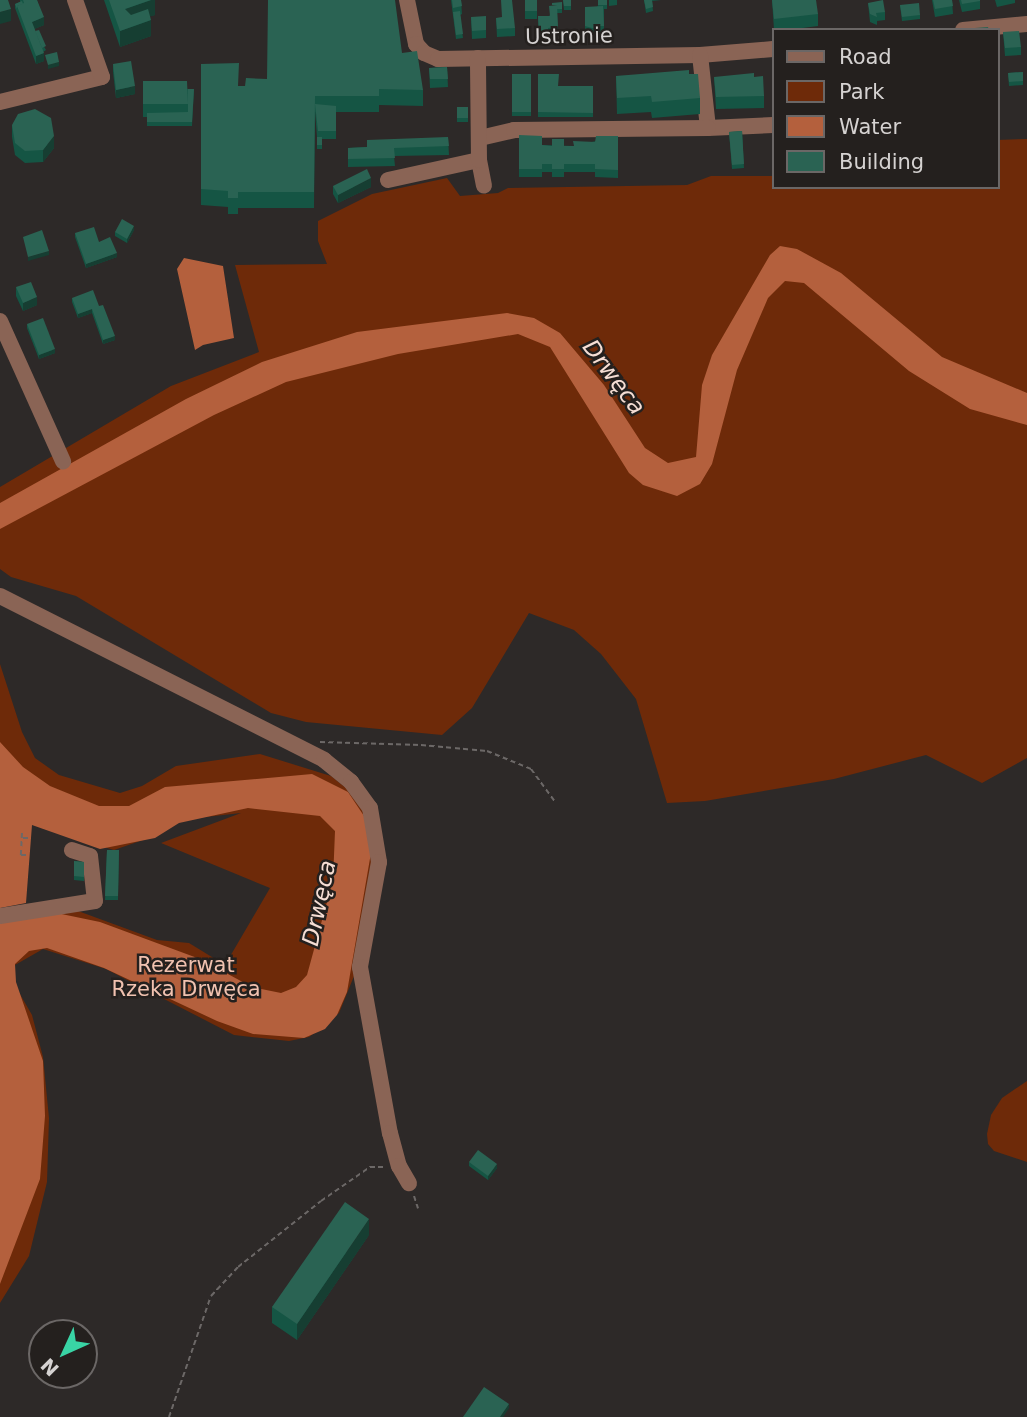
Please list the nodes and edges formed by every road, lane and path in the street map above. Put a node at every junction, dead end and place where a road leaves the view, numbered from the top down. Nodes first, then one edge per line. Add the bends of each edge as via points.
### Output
1 (75, 0) edge
2 (407, 0) edge
3 (1027, 24) edge
4 (984, 28) edge
5 (772, 49) edge
6 (700, 55) junction
7 (478, 58) junction
8 (0, 102) edge
9 (772, 125) edge
10 (708, 128) junction
11 (480, 138) junction
12 (480, 160) junction
13 (388, 180) dead end
14 (484, 186) dead end
15 (0, 321) edge
16 (63, 461) dead end
17 (0, 596) edge
18 (295, 745) junction
19 (556, 803) dead end
20 (22, 833) dead end
21 (22, 838) junction
22 (29, 838) dead end
23 (72, 850) dead end
24 (21, 855) junction
25 (28, 855) dead end
26 (21, 860) dead end
27 (0, 916) edge
28 (393, 1167) dead end
29 (409, 1183) joint
30 (418, 1208) dead end
31 (169, 1417) edge

1 - 8 street via 102,77
2 - 7 street, Ustronie via 416,44 424,53 438,59
3 - 4 street
5 - 6 street, Ustronie
6 - 7 street, Ustronie
6 - 10 street
7 - 11 street
9 - 10 street
10 - 11 street via 513,130
11 - 12 street
12 - 13 street
12 - 14 street
15 - 16 street
17 - 18 street
18 - 19 path via 368,743 487,751 531,769
18 - 29 street via 352,782 374,820 379,862 360,967 390,1133
20 - 21 path
21 - 22 path
21 - 24 path
23 - 27 street via 90,856 95,901
24 - 25 path
24 - 26 path
28 - 31 path via 370,1167 321,1201 238,1268 211,1296
29 - 30 path

